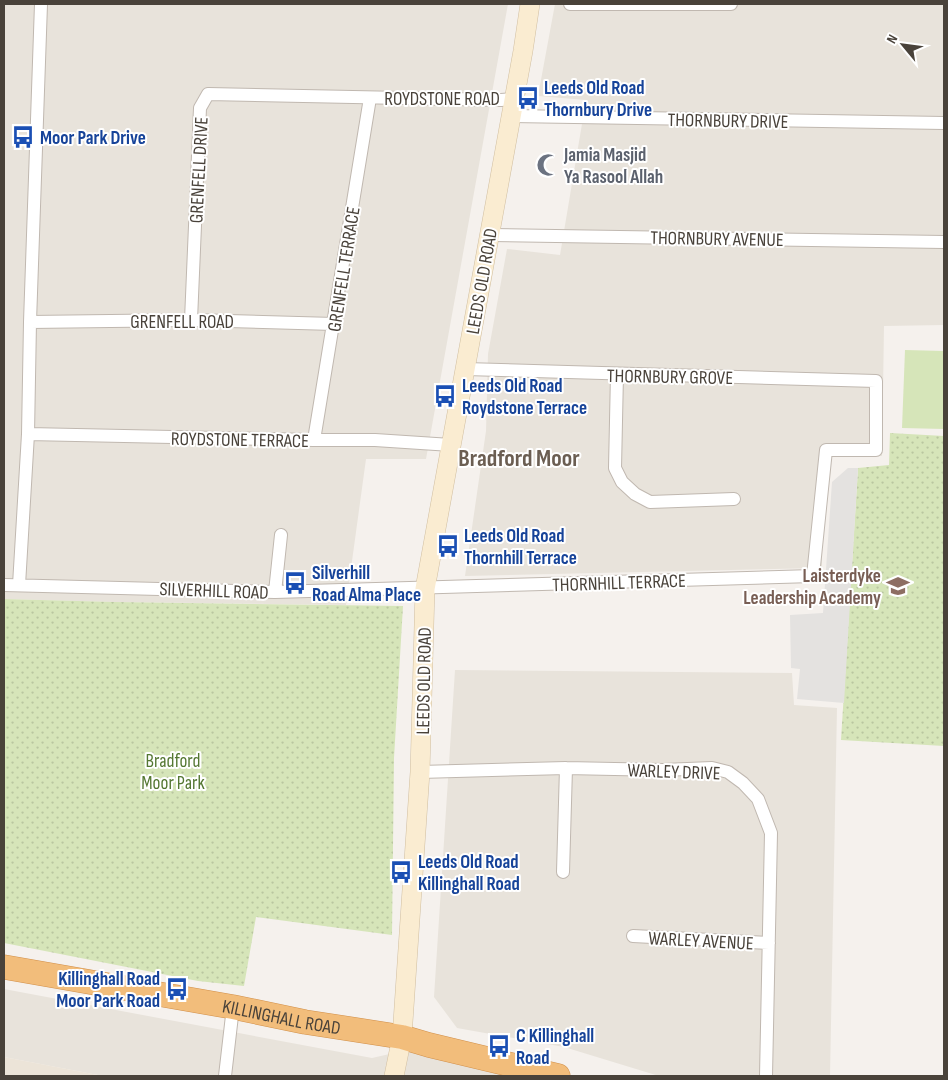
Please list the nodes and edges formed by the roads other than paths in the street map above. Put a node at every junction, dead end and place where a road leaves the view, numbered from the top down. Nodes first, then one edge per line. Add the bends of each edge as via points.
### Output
1 (41, 4) edge
2 (530, 4) edge
3 (570, 4) edge
4 (731, 4) edge
5 (370, 98) junction
6 (513, 108) junction
7 (944, 123) edge
8 (490, 235) junction
9 (944, 242) edge
10 (191, 320) junction
11 (30, 322) junction
12 (334, 324) junction
13 (465, 370) junction
14 (616, 374) junction
15 (28, 434) junction
16 (314, 440) junction
17 (451, 445) junction
18 (734, 499) dead end
19 (281, 535) dead end
20 (813, 576) joint
21 (4, 585) edge
22 (19, 585) junction
23 (425, 589) junction
24 (276, 592) junction
25 (566, 768) junction
26 (420, 772) junction
27 (563, 872) dead end
28 (633, 936) dead end
29 (769, 943) junction
30 (4, 967) edge
31 (233, 1007) junction
32 (402, 1038) junction
33 (224, 1076) edge
34 (394, 1076) edge
35 (558, 1076) edge
36 (766, 1076) edge

1 - 11 street
2 - 6 main road, LEEDS OLD ROAD
3 - 4 street
5 - 6 street, ROYDSTONE ROAD via 501,100
5 - 10 street, GRENFELL DRIVE via 208,94 200,108
5 - 12 street, GRENFELL TERRACE
6 - 7 street, THORNBURY DRIVE
6 - 8 main road, LEEDS OLD ROAD
8 - 9 street, THORNBURY AVENUE
8 - 13 main road, LEEDS OLD ROAD
10 - 11 street, GRENFELL ROAD
10 - 12 street, GRENFELL ROAD
11 - 15 street
12 - 16 street, GRENFELL TERRACE
13 - 14 street, THORNBURY GROVE
13 - 17 main road, LEEDS OLD ROAD
14 - 18 street via 615,468 622,482 650,502
14 - 20 street, THORNBURY GROVE via 876,381 876,450 826,450
15 - 16 street, ROYDSTONE TERRACE
15 - 22 street
16 - 17 street, ROYDSTONE TERRACE
17 - 23 main road, LEEDS OLD ROAD
19 - 24 street
20 - 23 street, THORNHILL TERRACE
21 - 22 street, SILVERHILL ROAD
22 - 24 street, SILVERHILL ROAD
23 - 24 street, SILVERHILL ROAD
23 - 26 main road, LEEDS OLD ROAD
25 - 26 street, WARLEY DRIVE
25 - 27 street
25 - 29 street, WARLEY DRIVE via 712,768 728,772 743,783 758,799 771,833
26 - 32 main road, LEEDS OLD ROAD
28 - 29 street, WARLEY AVENUE
29 - 36 street, WARLEY DRIVE
30 - 31 highway, KILLINGHALL ROAD
31 - 32 highway, KILLINGHALL ROAD
31 - 33 street
32 - 34 main road, LEEDS OLD ROAD
32 - 35 highway, KILLINGHALL ROAD

